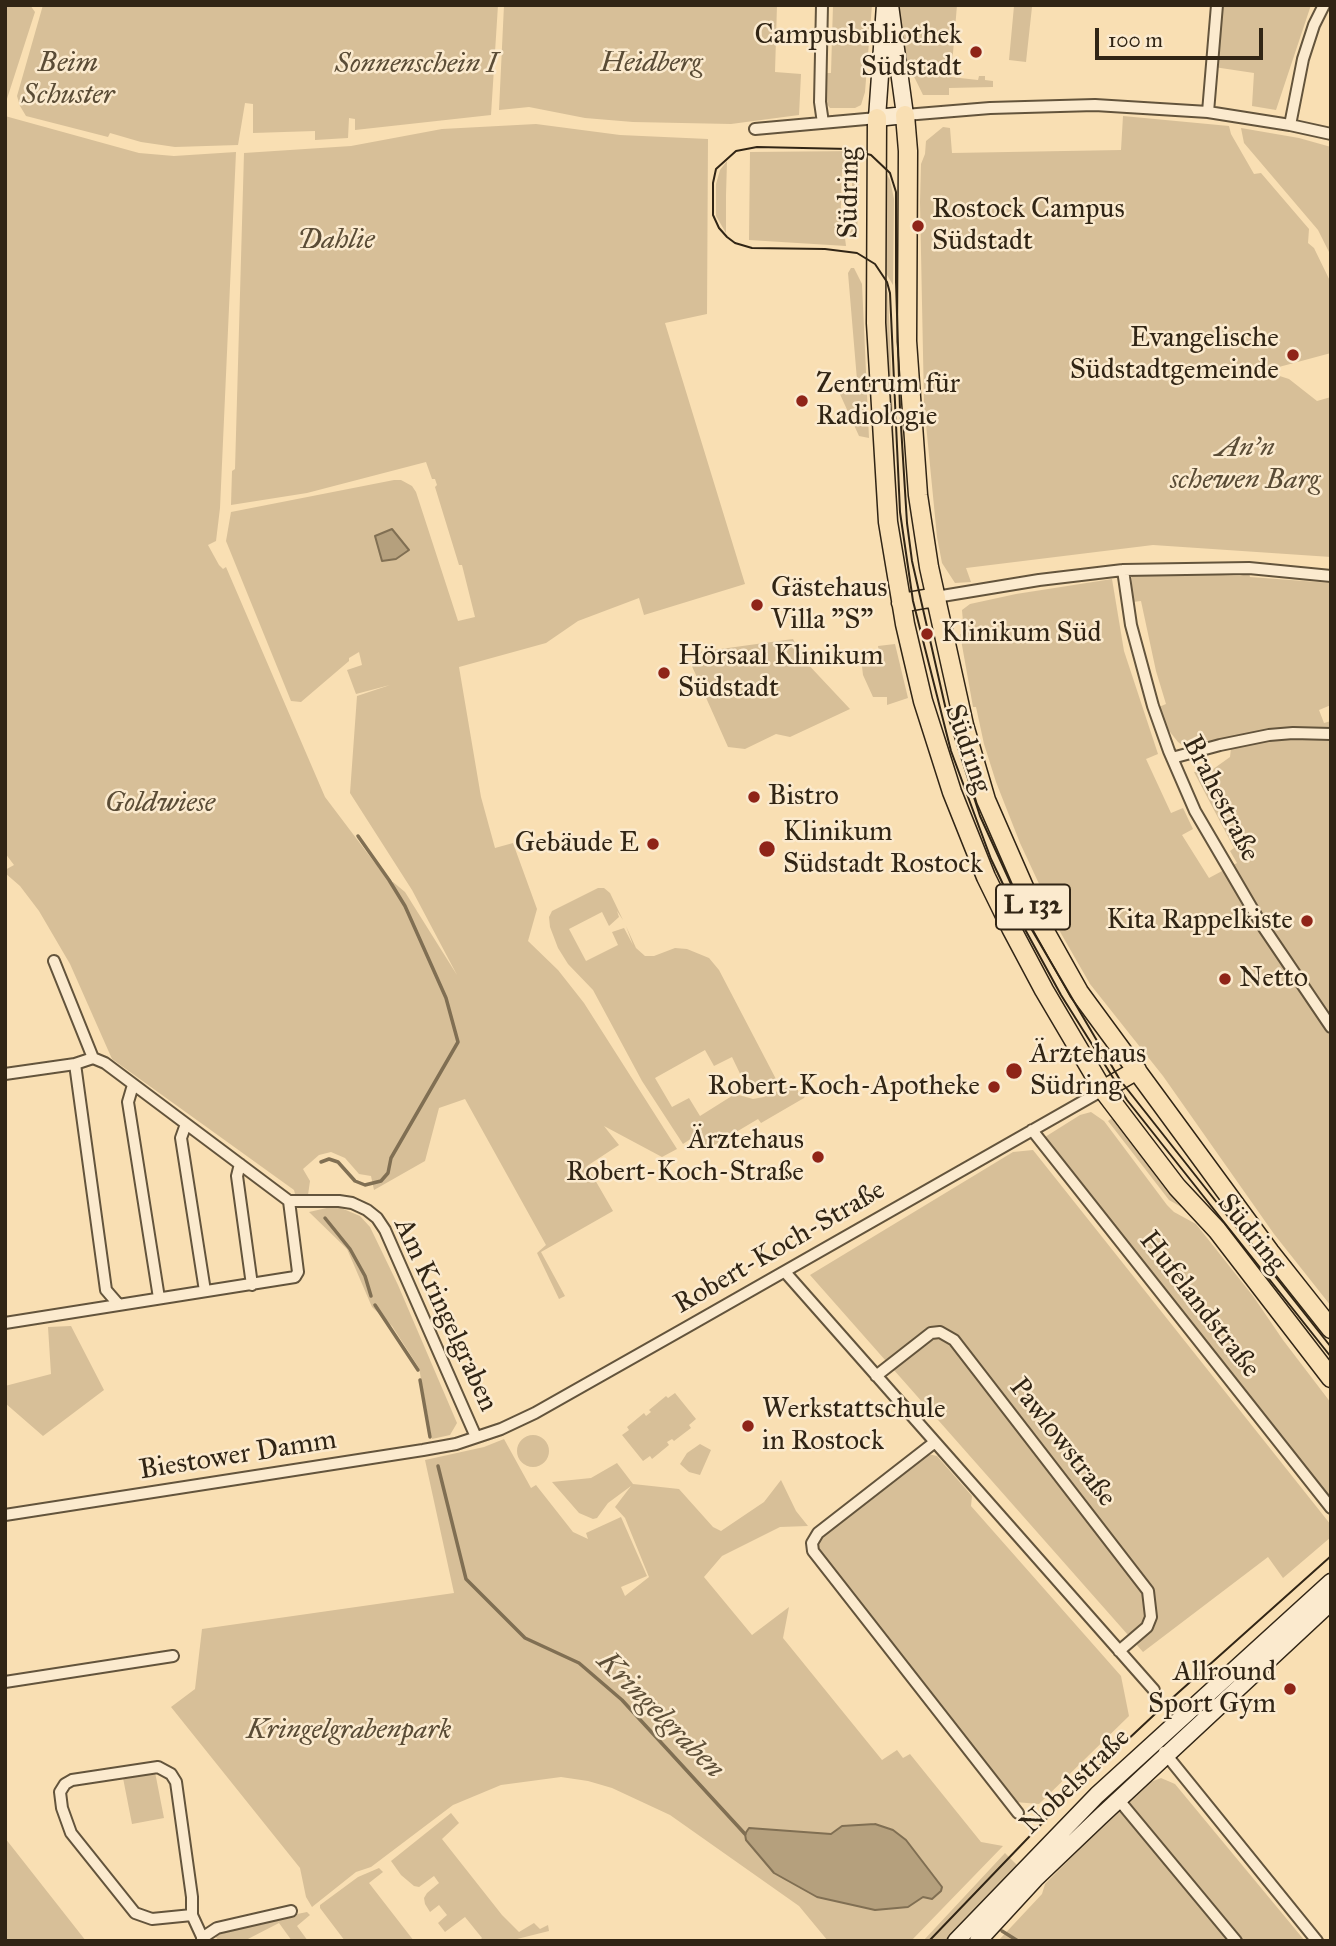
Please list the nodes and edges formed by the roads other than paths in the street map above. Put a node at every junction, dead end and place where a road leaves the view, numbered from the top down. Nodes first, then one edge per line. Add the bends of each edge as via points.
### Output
1 (822, 5) edge
2 (888, 5) edge
3 (1217, 5) edge
4 (1324, 5) edge
5 (1208, 112) junction
6 (905, 115) junction
7 (877, 118) junction
8 (823, 123) junction
9 (1290, 124) junction
10 (755, 129) dead end
11 (1331, 134) edge
12 (1123, 570) junction
13 (1331, 576) edge
14 (936, 597) junction
15 (901, 603) junction
16 (1331, 734) edge
17 (1172, 758) junction
18 (54, 961) dead end
19 (1327, 1011) edge
20 (1331, 1027) edge
21 (93, 1058) junction
22 (75, 1064) junction
23 (1137, 1070) junction
24 (5, 1074) edge
25 (133, 1085) junction
26 (1103, 1090) junction
27 (186, 1124) junction
28 (1032, 1130) junction
29 (240, 1164) junction
30 (289, 1201) junction
31 (785, 1272) junction
32 (252, 1285) junction
33 (205, 1291) junction
34 (159, 1298) junction
35 (119, 1305) junction
36 (5, 1323) edge
37 (1331, 1329) edge
38 (876, 1376) junction
39 (1331, 1378) edge
40 (476, 1437) junction
41 (934, 1442) junction
42 (1331, 1508) edge
43 (5, 1515) edge
44 (1331, 1582) edge
45 (1331, 1602) edge
46 (1119, 1651) junction
47 (173, 1656) dead end
48 (5, 1682) edge
49 (1154, 1690) dead end
50 (1161, 1748) junction
51 (1118, 1800) junction
52 (1018, 1813) dead end
53 (291, 1911) dead end
54 (192, 1915) junction
55 (203, 1939) edge
56 (956, 1941) edge
57 (978, 1941) edge
58 (1236, 1941) edge
59 (1317, 1941) edge

1 - 8 street, Südring
2 - 6 main road, Südring / L 132
2 - 7 main road, Südring / L 132
3 - 5 street
4 - 9 street via 1303,59
5 - 6 street via 1095,105
5 - 9 street
6 - 7 main road, Südring
6 - 14 main road, Südring / L 132 via 910,381 918,495
7 - 8 street, Südring
7 - 15 main road, Südring / L 132 via 878,384 888,522
8 - 10 street, Südring
9 - 11 street
12 - 13 street via 1249,568
12 - 14 street
12 - 17 street, Brahestraße via 1136,648
14 - 15 main road
14 - 23 main road, Südring / L 132 via 971,755 1000,834 1038,919 1079,992
15 - 26 main road, Südring / L 132 via 934,737 986,877 1044,990
16 - 17 street via 1269,735
17 - 19 street, Brahestraße via 1195,811 1260,922
18 - 21 street
19 - 20 street, Brahestraße
21 - 22 street
21 - 25 street
22 - 24 street
22 - 35 street via 106,1290
23 - 26 main road
23 - 37 main road, Südring / L 132
25 - 27 street
25 - 34 street via 128,1101
26 - 28 street, Robert-Koch-Straße
26 - 39 main road, Südring / L 132
27 - 29 street
27 - 33 street via 181,1138
28 - 31 street, Robert-Koch-Straße
28 - 42 street, Hufelandstraße
29 - 30 street
29 - 32 street via 237,1176
30 - 32 street via 298,1272 286,1280
30 - 40 street, Am Kringelgraben via 352,1203 377,1218
31 - 38 street
31 - 40 street, Robert-Koch-Straße via 535,1413
32 - 33 street
33 - 34 street
34 - 35 street
35 - 36 street
38 - 41 street
38 - 46 street, Pawlowstraße via 931,1333 940,1332 954,1340 1148,1591 1151,1617 1147,1627
40 - 43 street, Biestower Damm via 424,1450
41 - 46 street
41 - 52 street, Nobelstraße via 818,1533 813,1551
44 - 50 main road, Nobelstraße
45 - 50 main road, Nobelstraße
46 - 49 street
47 - 48 street
50 - 51 main road, Nobelstraße
50 - 56 main road, Nobelstraße via 1062,1830
50 - 59 street
51 - 57 main road, Nobelstraße via 1035,1878
51 - 58 street
53 - 55 street via 217,1928
54 - 54 street via 176,1782 171,1774 158,1767 65,1784 60,1792 71,1833 135,1913 152,1919
54 - 55 street

